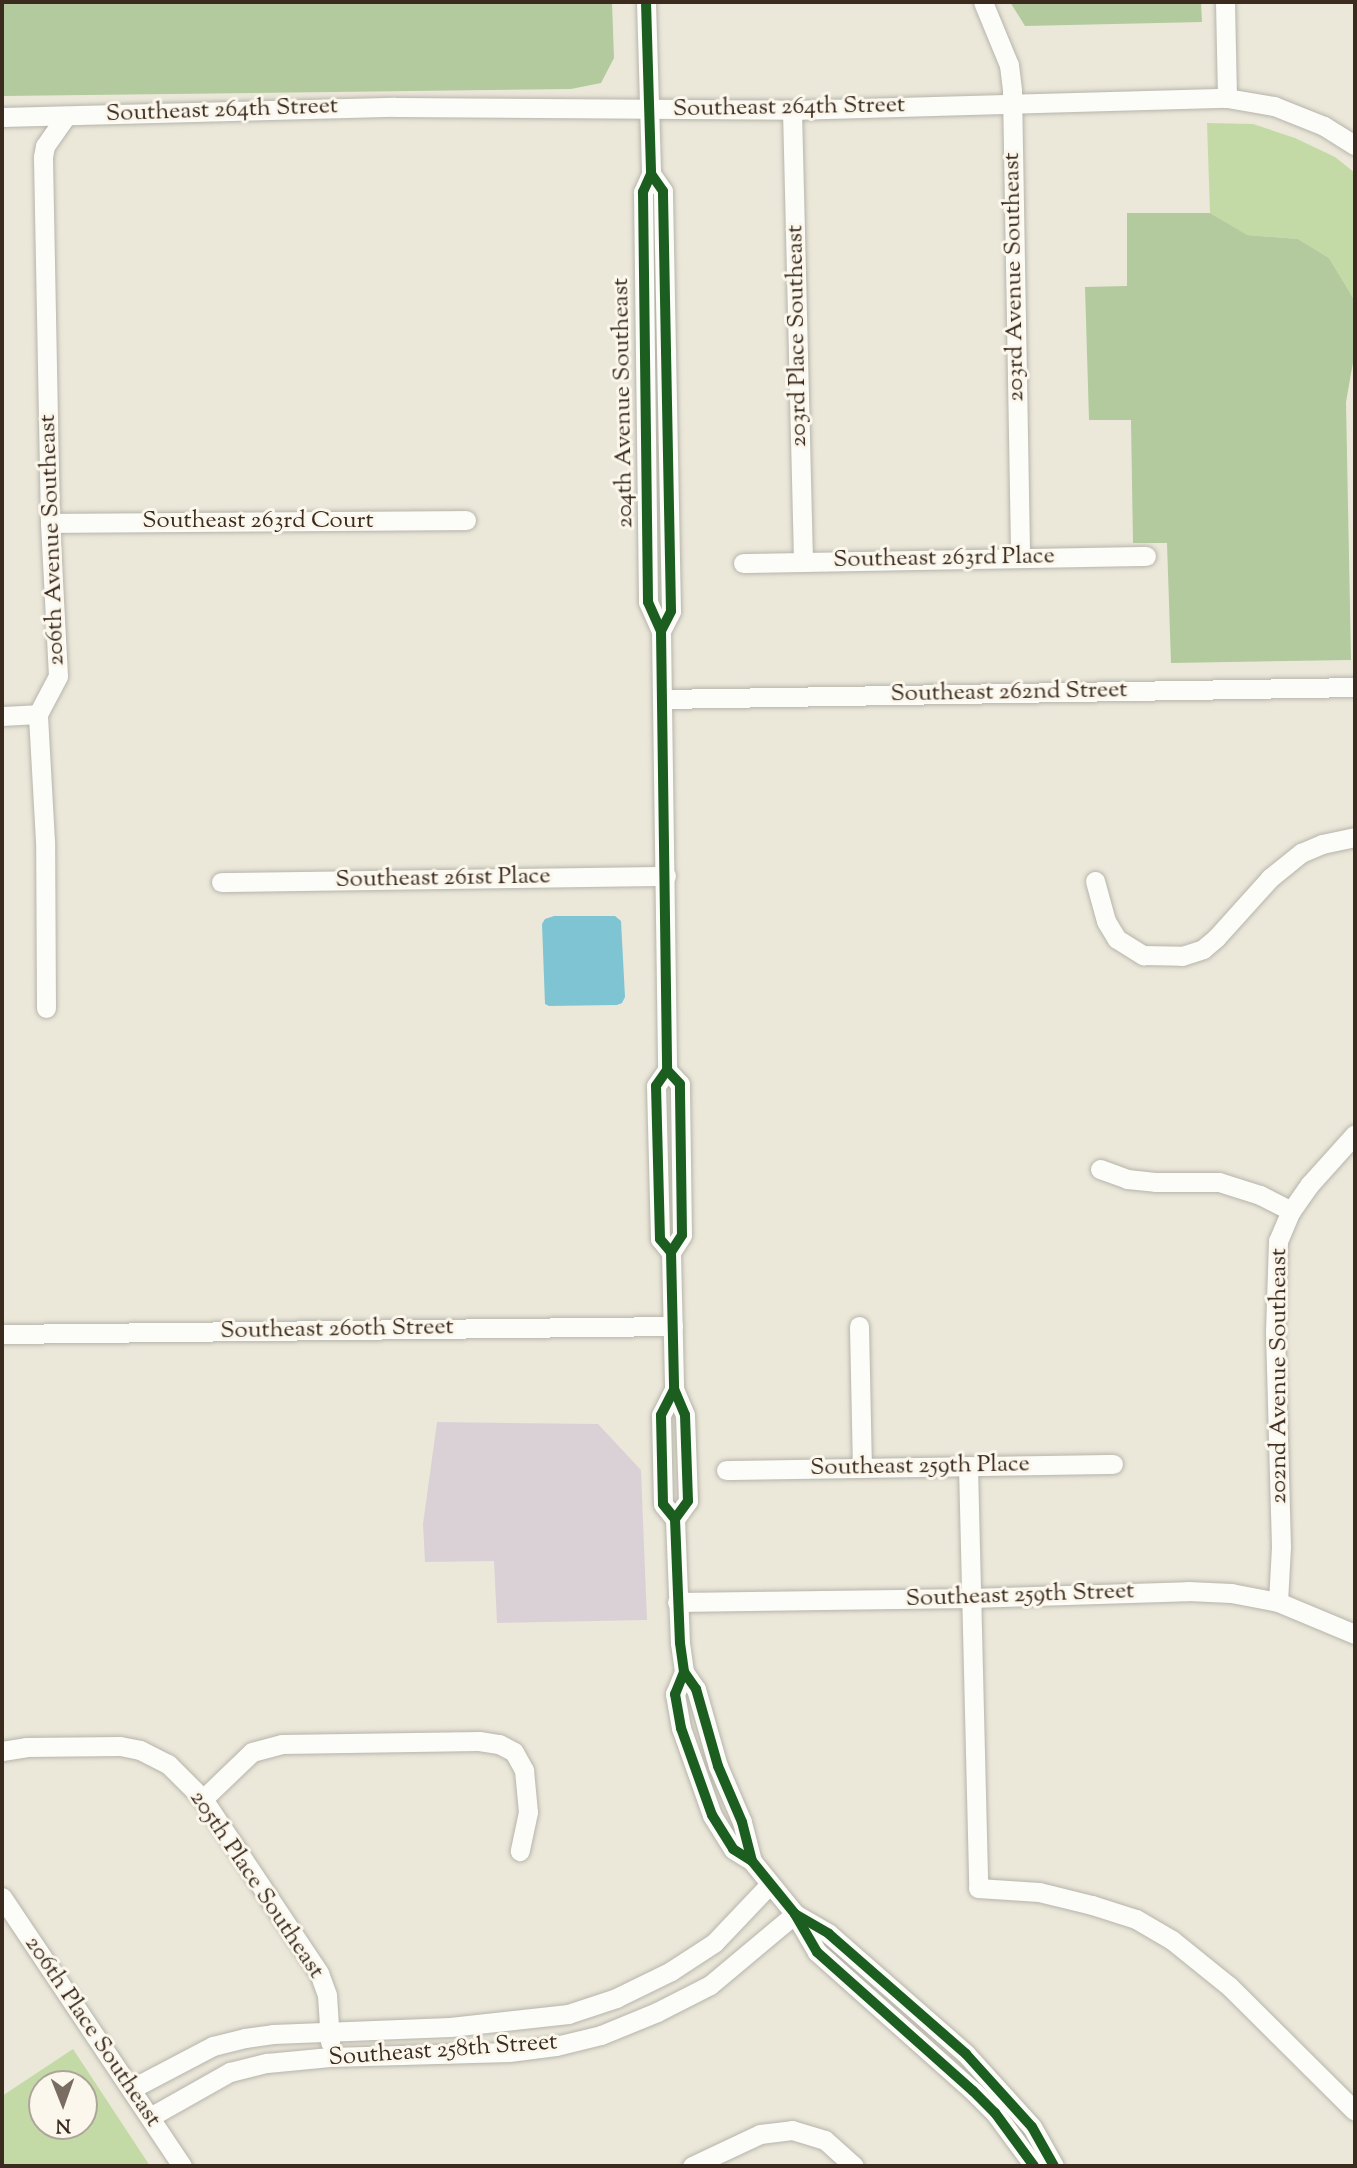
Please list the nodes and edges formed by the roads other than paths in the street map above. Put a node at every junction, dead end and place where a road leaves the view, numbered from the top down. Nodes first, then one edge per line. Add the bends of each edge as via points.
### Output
1 (646, 2) edge
2 (983, 2) edge
3 (1224, 2) edge
4 (1227, 98) junction
5 (1012, 103) junction
6 (649, 109) junction
7 (792, 110) junction
8 (66, 116) junction
9 (2, 117) edge
10 (1355, 145) edge
11 (466, 520) dead end
12 (50, 523) junction
13 (1146, 556) dead end
14 (1020, 558) junction
15 (803, 562) junction
16 (743, 563) dead end
17 (1355, 687) edge
18 (663, 699) junction
19 (38, 714) junction
20 (2, 716) edge
21 (1355, 837) edge
22 (666, 876) junction
23 (1095, 881) dead end
24 (221, 882) dead end
25 (46, 1008) dead end
26 (1355, 1134) edge
27 (1100, 1170) dead end
28 (1291, 1211) junction
29 (673, 1326) junction
30 (859, 1326) dead end
31 (2, 1334) edge
32 (1114, 1464) dead end
33 (968, 1466) junction
34 (862, 1468) junction
35 (726, 1470) dead end
36 (970, 1598) junction
37 (677, 1602) junction
38 (1278, 1602) junction
39 (1355, 1634) edge
40 (2, 1751) edge
41 (203, 1798) junction
42 (520, 1851) dead end
43 (771, 1884) junction
44 (2, 1897) edge
45 (795, 1914) junction
46 (331, 2032) junction
47 (330, 2057) junction
48 (131, 2089) junction
49 (1355, 2111) edge
50 (150, 2117) junction
51 (182, 2166) edge
52 (692, 2166) edge
53 (854, 2166) edge
54 (1034, 2166) edge
55 (1054, 2166) edge

1 - 6 street, 204th Avenue Southeast
2 - 5 street, 203rd Avenue Southeast via 1009,65
3 - 4 street
4 - 5 street, Southeast 264th Street
4 - 10 street, Southeast 264th Street via 1274,106 1324,126
5 - 7 street, Southeast 264th Street
5 - 14 street, 203rd Avenue Southeast
6 - 7 street, Southeast 264th Street
6 - 8 street, Southeast 264th Street via 395,107
6 - 18 street, 204th Avenue Southeast via 651,174 643,192 648,602 661,631
7 - 15 street, 203rd Place Southeast
8 - 9 street, Southeast 264th Street
8 - 12 street, 206th Avenue Southeast via 45,146 43,157
11 - 12 street, Southeast 263rd Court
12 - 19 street, 206th Avenue Southeast via 58,676
13 - 14 street, Southeast 263rd Place
14 - 15 street, Southeast 263rd Place
15 - 16 street, Southeast 263rd Place
17 - 18 street, Southeast 262nd Street
18 - 22 street, 204th Avenue Southeast
19 - 20 street
19 - 25 street via 45,841
21 - 23 street via 1301,853 1270,878 1216,938 1203,949 1182,956 1143,955 1117,939 1106,921
22 - 24 street, Southeast 261st Place
22 - 29 street, 204th Avenue Southeast via 667,1070 656,1086 660,1239 671,1252
26 - 28 street, 202nd Avenue Southeast
27 - 28 street via 1154,1182 1219,1182
28 - 38 street, 202nd Avenue Southeast via 1278,1241 1275,1273 1281,1547
29 - 31 street, Southeast 260th Street
29 - 37 street, 204th Avenue Southeast via 674,1389 684,1415 688,1501 675,1519
30 - 34 street
32 - 33 street, Southeast 259th Place
33 - 34 street, Southeast 259th Place
33 - 36 street
34 - 35 street, Southeast 259th Place
36 - 37 street, Southeast 259th Street
36 - 38 street, Southeast 259th Street via 1188,1591
36 - 49 street via 978,1888 1039,1892 1092,1905 1136,1919 1172,1940 1229,1986
37 - 43 street, 204th Avenue Southeast via 684,1672 696,1689 752,1861
38 - 39 street, Southeast 259th Street
40 - 41 street, 205th Place Southeast via 26,1746 130,1748 168,1765
41 - 42 street via 252,1752 282,1744 499,1744 514,1752 524,1770 528,1812
41 - 46 street, 205th Place Southeast via 319,1973
43 - 45 street, 204th Avenue Southeast
43 - 46 street, Southeast 258th Street via 714,1943 616,1998 568,2014 450,2027
44 - 48 street, 206th Place Southeast
45 - 47 street, Southeast 258th Street via 710,1985 601,2035 509,2052
45 - 54 street, 204th Avenue Southeast via 817,1952 973,2091
45 - 55 street, 204th Avenue Southeast via 828,1934 966,2054 1032,2127
46 - 47 street, 205th Place Southeast
46 - 48 street, Southeast 258th Street via 273,2034 213,2046
47 - 50 street, Southeast 258th Street via 230,2072
48 - 50 street, 206th Place Southeast
50 - 51 street, 206th Place Southeast
52 - 53 street via 760,2134 792,2130 825,2140

